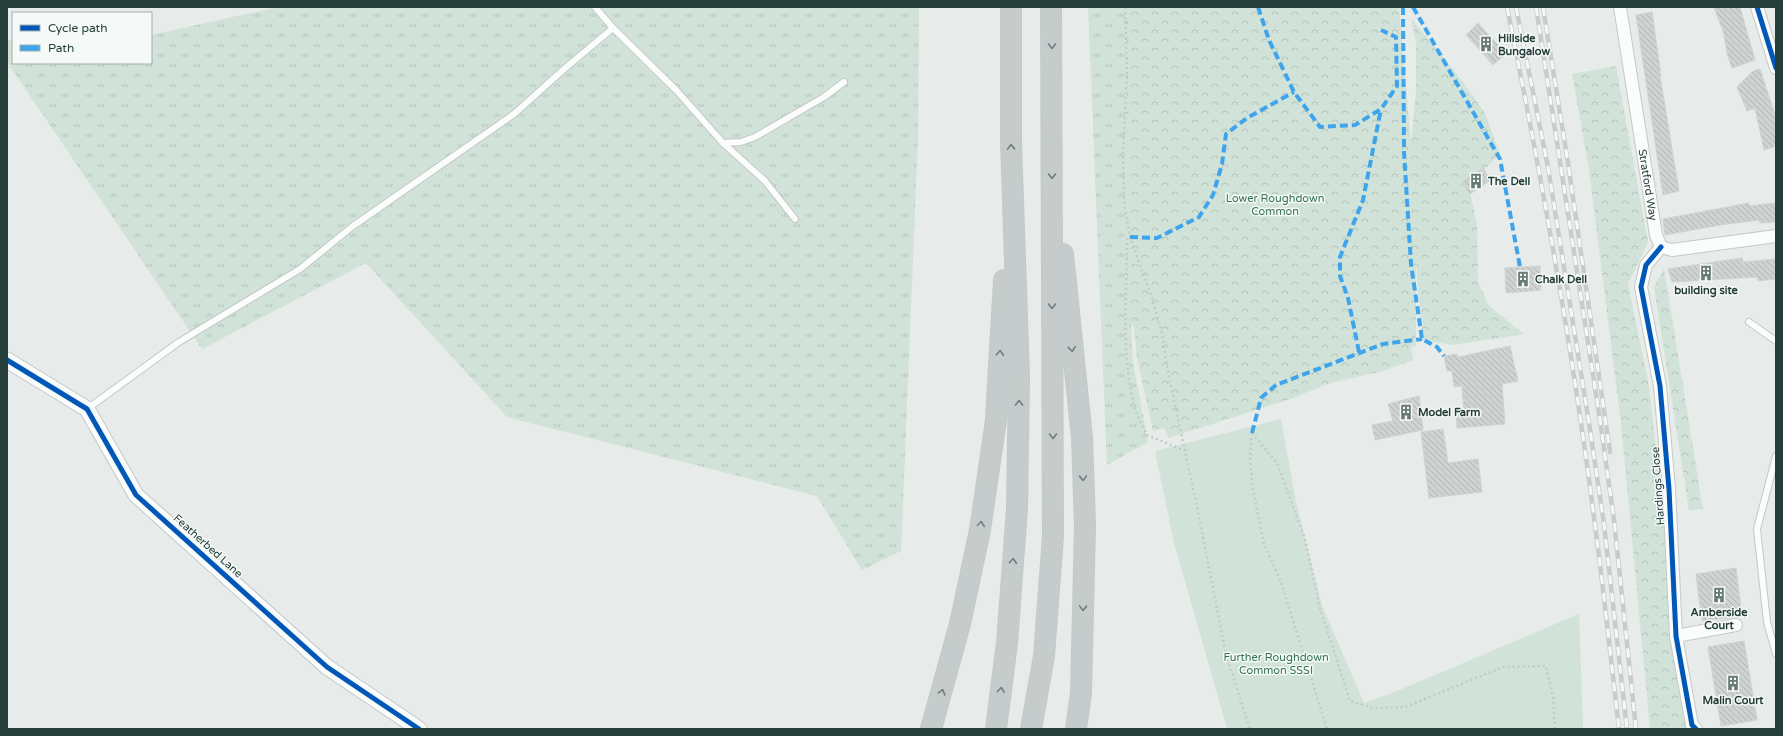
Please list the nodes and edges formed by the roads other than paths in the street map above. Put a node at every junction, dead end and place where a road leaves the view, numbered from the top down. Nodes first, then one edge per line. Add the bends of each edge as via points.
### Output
1 (595, 7) edge
2 (1011, 7) edge
3 (1051, 7) edge
4 (1620, 7) edge
5 (1757, 7) edge
6 (613, 28) junction
7 (1776, 68) edge
8 (844, 82) dead end
9 (723, 142) junction
10 (1052, 214) junction
11 (1014, 218) junction
12 (795, 219) dead end
13 (1776, 236) edge
14 (1661, 247) junction
15 (1749, 322) dead end
16 (1776, 341) edge
17 (7, 360) edge
18 (87, 409) junction
19 (1776, 456) edge
20 (1736, 625) dead end
21 (1676, 636) junction
22 (1776, 654) edge
23 (419, 729) edge
24 (931, 729) edge
25 (996, 729) edge
26 (1031, 729) edge
27 (1076, 729) edge
28 (1696, 729) edge

1 - 6 lane
11 -> 2 highway
3 -> 10 highway
4 - 14 street, Stratford Way via 1656,235
5 - 7 street
6 - 9 lane via 677,91
6 - 18 lane via 514,114 353,226 300,269 179,342
8 - 9 lane via 824,97 755,137 742,142
9 - 12 lane via 765,181
10 -> 26 highway via 1053,536 1044,656
10 -> 27 highway via 1064,260 1082,438 1085,526 1081,693
24 -> 11 highway via 960,624 980,530 996,420 1004,274
25 -> 11 highway via 1007,643 1017,509 1019,376
13 - 14 street via 1672,250
14 - 21 street, Hardings Close via 1646,265 1642,287 1660,386 1669,489
15 - 16 lane
17 - 18 street, Featherbed Lane
18 - 23 street, Featherbed Lane via 136,495 327,667
19 - 22 lane via 1757,530 1767,622
20 - 21 street
21 - 28 street, Hardings Close via 1692,725

